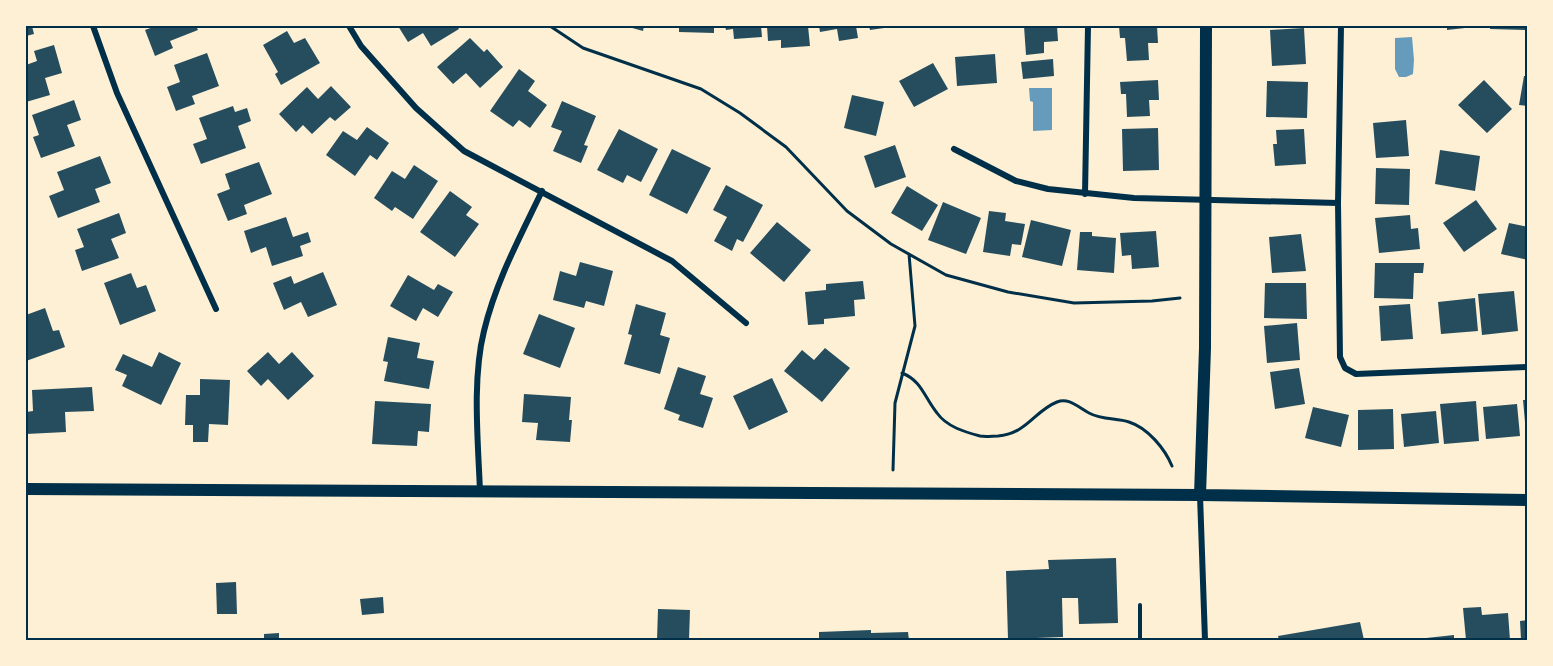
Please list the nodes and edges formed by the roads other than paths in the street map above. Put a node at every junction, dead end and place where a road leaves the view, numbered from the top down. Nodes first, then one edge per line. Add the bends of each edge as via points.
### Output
1 (93, 26) edge
2 (349, 26) edge
3 (1088, 26) edge
4 (1206, 26) edge
5 (1341, 26) edge
6 (954, 149) dead end
7 (542, 192) junction
8 (1085, 194) junction
9 (1205, 200) junction
10 (1338, 203) junction
11 (216, 309) dead end
12 (746, 323) dead end
13 (1527, 367) edge
14 (26, 489) edge
15 (480, 491) junction
16 (1200, 495) junction
17 (1527, 500) edge
18 (1140, 605) dead end
19 (1140, 640) edge
20 (1205, 640) edge

1 - 11 street via 117,93
2 - 7 street via 361,46 416,108 464,151
3 - 8 street
4 - 9 main road
5 - 10 street
6 - 8 street via 1016,181
7 - 12 street via 672,261
7 - 15 street via 499,280 483,333 477,387
8 - 9 street
9 - 10 street
9 - 16 main road
10 - 13 street via 1340,357 1345,368 1356,374
14 - 15 main road
15 - 16 main road
16 - 17 main road
16 - 20 street
18 - 19 lane

